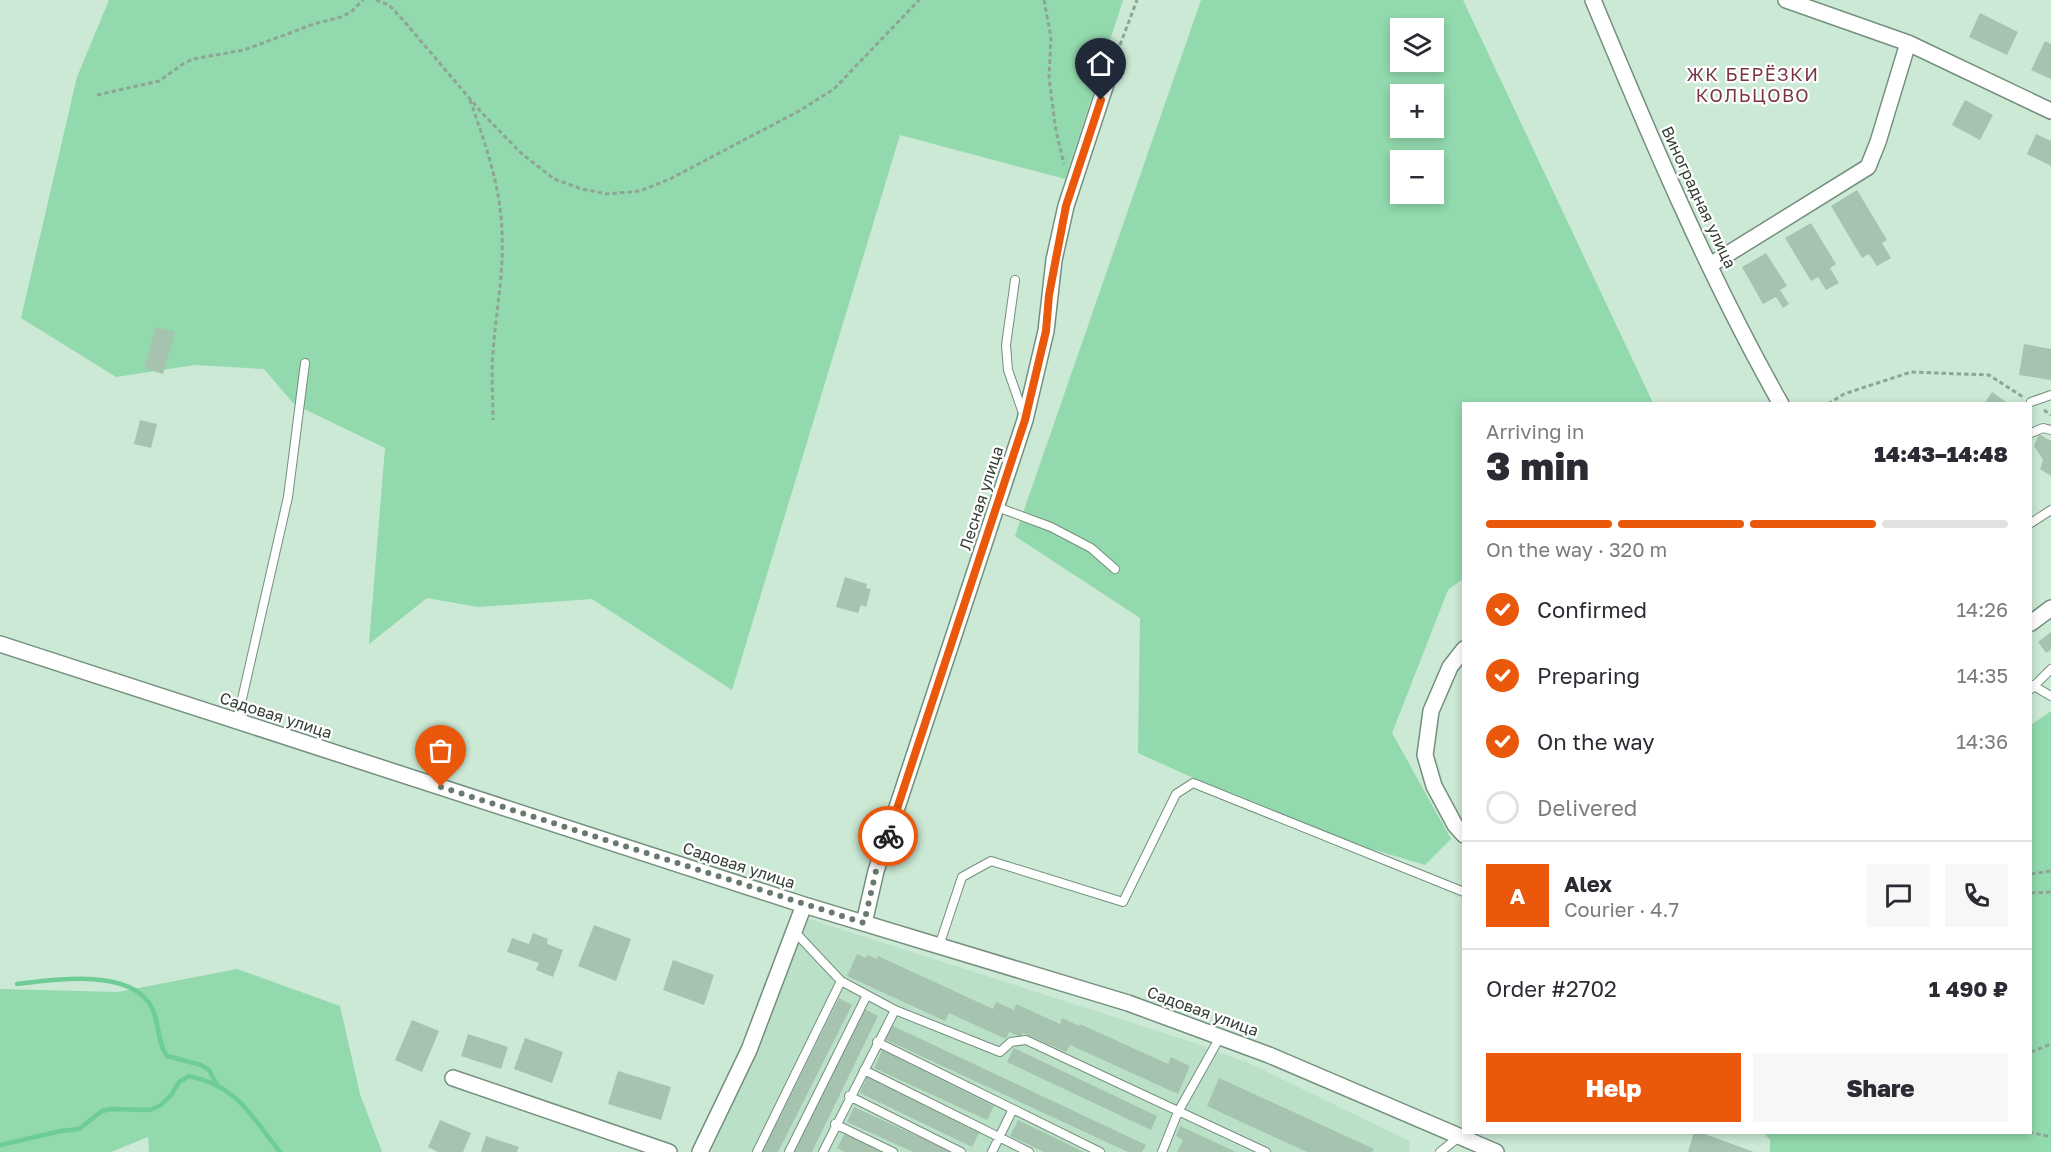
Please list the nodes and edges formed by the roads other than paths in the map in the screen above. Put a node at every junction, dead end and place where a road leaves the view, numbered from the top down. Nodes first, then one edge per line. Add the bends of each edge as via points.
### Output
1 (1593, 0) edge
2 (1786, 0) edge
3 (1908, 43) junction
4 (1108, 78) road end
5 (2051, 111) edge
6 (1710, 265) junction
7 (1015, 280) dead end
8 (305, 363) dead end
9 (2051, 395) edge
10 (1780, 402) edge
11 (2031, 402) edge
12 (1025, 420) junction
13 (2051, 430) edge
14 (2032, 433) edge
15 (997, 507) junction
16 (2051, 510) edge
17 (2032, 522) edge
18 (1115, 569) dead end
19 (2051, 608) edge
20 (2032, 622) edge
21 (0, 644) edge
22 (1462, 652) edge
23 (2051, 669) edge
24 (2032, 686) edge
25 (2051, 696) edge
26 (237, 721) junction
27 (1462, 834) edge
28 (1462, 891) edge
29 (804, 905) junction
30 (864, 923) junction
31 (794, 932) junction
32 (939, 946) junction
33 (841, 981) junction
34 (867, 995) junction
35 (895, 1010) junction
36 (1220, 1037) junction
37 (877, 1042) junction
38 (864, 1070) junction
39 (453, 1078) dead end
40 (849, 1096) junction
41 (1013, 1109) junction
42 (1178, 1112) junction
43 (836, 1124) junction
44 (1462, 1135) edge
45 (999, 1138) junction
46 (826, 1151) edge
47 (669, 1152) edge
48 (700, 1152) edge
49 (757, 1152) edge
50 (789, 1152) edge
51 (893, 1152) edge
52 (961, 1152) edge
53 (992, 1152) edge
54 (1029, 1152) edge
55 (1100, 1152) edge
56 (1162, 1152) edge
57 (1266, 1152) edge
58 (1440, 1152) edge
59 (1496, 1152) edge

1 - 6 street, Виноградная улица
2 - 3 street
3 - 5 street
3 - 6 street via 1868,167
4 - 12 street, Лесная улица via 1054,260 1046,331
6 - 10 street, Виноградная улица
7 - 12 lane via 1006,345 1008,370
8 - 26 lane via 288,497
9 - 11 lane
12 - 15 street, Лесная улица
13 - 14 lane via 2043,428
15 - 18 lane via 1051,527 1091,548
15 - 30 street, Лесная улица via 876,871
16 - 17 lane
19 - 20 street
21 - 26 street, Садовая улица
22 - 27 street via 1450,668 1431,711 1425,755 1434,786
23 - 24 lane
24 - 25 lane
26 - 29 street, Садовая улица
28 - 32 lane via 1193,783 1176,794 1123,902 992,861 962,877
29 - 30 street, Садовая улица
29 - 31 street
30 - 32 street, Садовая улица
31 - 33 lane
31 - 48 street via 749,1050
32 - 36 street, Садовая улица via 1128,1003
33 - 34 lane
33 - 49 lane
34 - 35 lane
34 - 50 lane
35 - 37 lane
35 - 42 lane via 1000,1052 1011,1042 1026,1040
36 - 42 lane
36 - 44 street, Садовая улица
37 - 38 lane
37 - 41 lane
38 - 40 lane
38 - 45 lane
39 - 47 street
40 - 43 lane
40 - 52 lane
41 - 45 lane
41 - 55 lane
42 - 56 lane
42 - 57 lane
43 - 46 lane
43 - 51 lane
44 - 58 lane
44 - 59 street, Садовая улица
45 - 53 lane
45 - 54 lane

